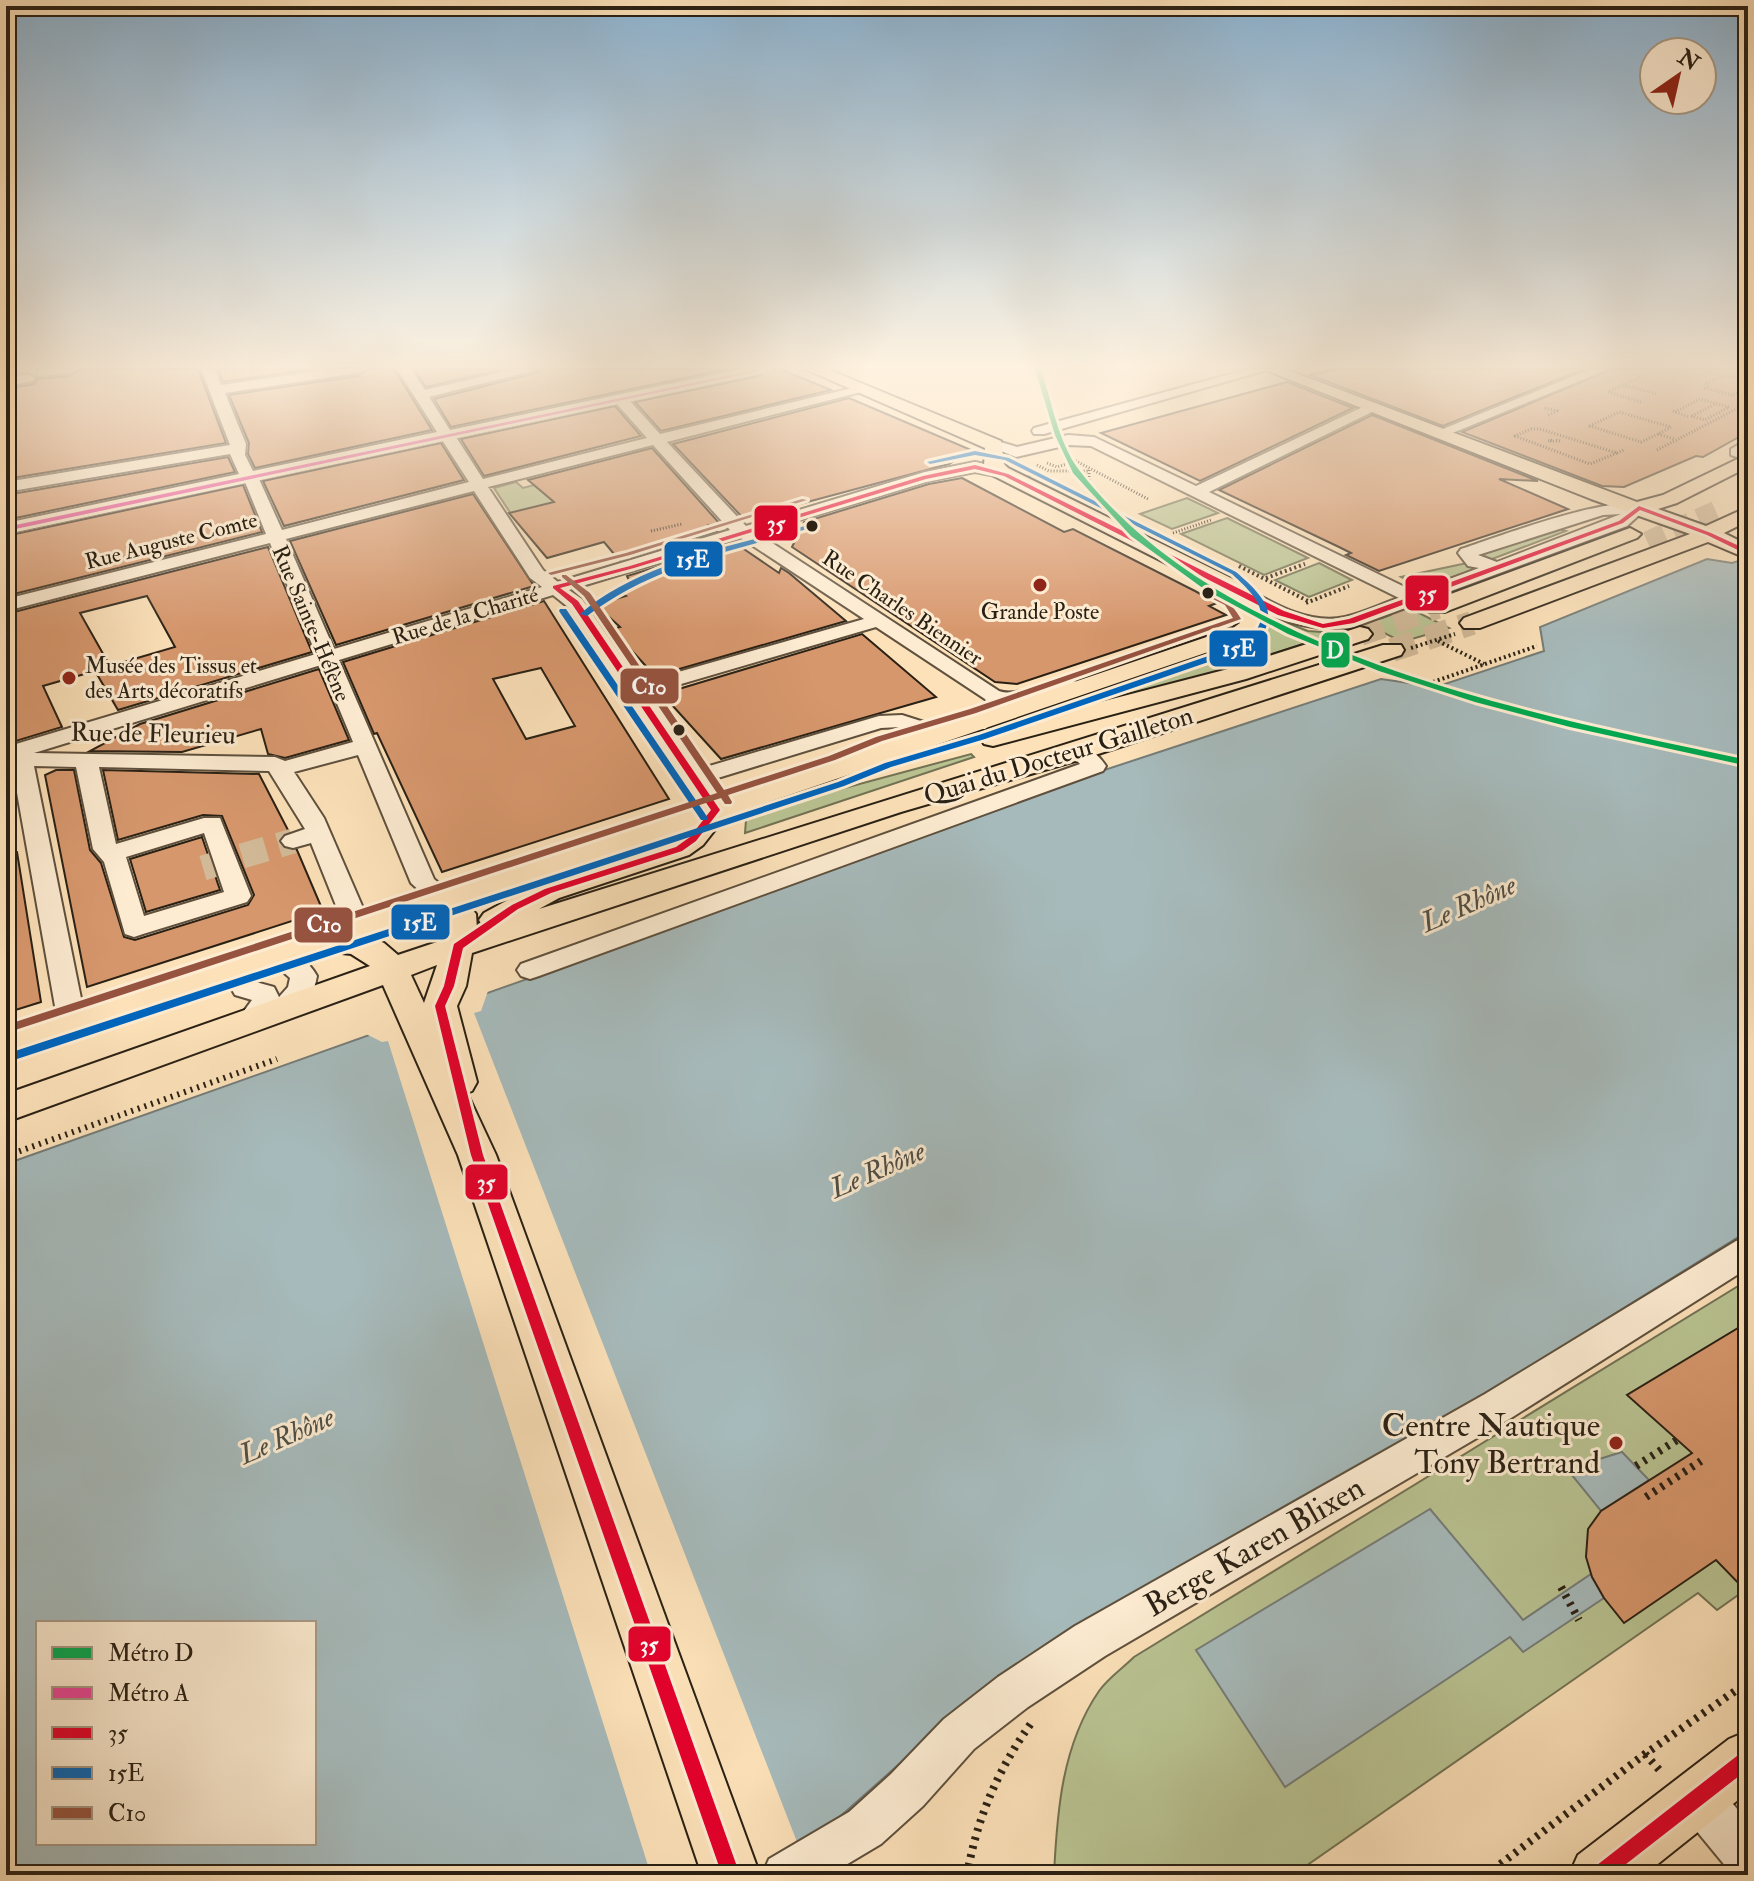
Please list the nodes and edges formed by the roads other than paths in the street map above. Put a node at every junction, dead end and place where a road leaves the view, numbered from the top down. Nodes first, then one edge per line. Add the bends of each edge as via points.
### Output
1 (185, 457) edge
2 (241, 457) edge
3 (342, 457) edge
4 (462, 457) edge
5 (585, 457) edge
6 (671, 457) edge
7 (977, 457) edge
8 (994, 457) edge
9 (1124, 457) edge
10 (1269, 457) edge
11 (1503, 457) edge
12 (1746, 459) edge
13 (1001, 472) junction
14 (249, 476) junction
15 (925, 477) junction
16 (479, 484) junction
17 (6, 487) edge
18 (1196, 492) junction
19 (1748, 493) edge
20 (1639, 508) junction
21 (1725, 511) edge
22 (1559, 524) junction
23 (6, 528) edge
24 (746, 533) junction
25 (1709, 534) junction
26 (274, 536) junction
27 (1585, 536) junction
28 (1638, 538) tunnel mouth
29 (1748, 543) edge
30 (1687, 544) junction
31 (1748, 554) edge
32 (632, 567) junction
33 (1497, 567) junction
34 (1227, 585) junction
35 (555, 587) junction
36 (1414, 598) junction
37 (575, 603) junction
38 (6, 605) edge
39 (881, 620) junction
40 (1384, 644) junction
41 (329, 657) junction
42 (1078, 689) junction
43 (635, 691) junction
44 (992, 695) junction
45 (977, 724) junction
46 (941, 735) junction
47 (809, 744) junction
48 (364, 746) junction
49 (1079, 751) junction
50 (16, 754) edge
51 (86, 760) junction
52 (281, 769) junction
53 (739, 771) dead end
54 (837, 771) junction
55 (694, 778) junction
56 (716, 810) junction
57 (318, 833) junction
58 (293, 841) tunnel mouth
59 (110, 854) junction
60 (724, 860) junction
61 (433, 891) junction
62 (458, 946) junction
63 (292, 950) junction
64 (530, 970) dead end
65 (393, 971) junction
66 (245, 988) dead end
67 (427, 1011) junction
68 (266, 1017) junction
69 (72, 1023) junction
70 (6, 1044) edge
71 (6, 1108) edge
72 (1748, 1251) edge
73 (1748, 1758) edge
74 (1697, 1796) junction
75 (1748, 1858) edge
76 (731, 1875) edge
77 (785, 1875) edge
78 (1598, 1875) edge

1 - 17 street
2 - 14 street, Rue Sainte-Hélène
3 - 14 street
4 - 16 street
5 - 16 street, Rue Auguste Comte
6 - 24 street, Rue Charles Biennier
7 - 15 street, Rue de la Charité
8 - 13 main road
9 - 18 street
10 - 18 street
11 - 20 main road
12 - 20 main road via 1670,499
12 - 21 main road
13 - 15 street, Rue de la Charité via 975,467
13 - 34 main road
14 - 23 street
14 - 26 street, Rue Sainte-Hélène
15 - 24 street, Rue de la Charité
16 - 26 street, Rue Auguste Comte
16 - 35 street via 536,574
18 - 36 street
19 - 21 main road
20 - 22 street via 1601,510
20 - 25 main road
20 - 27 street via 1626,520
21 - 25 main road
21 - 29 main road via 1730,530
22 - 27 street
22 - 33 street via 1467,553 1474,562
24 - 32 street, Rue de la Charité
24 - 39 street, Rue Charles Biennier
25 - 29 main road
25 - 30 main road
25 - 31 main road
26 - 38 street, Rue Auguste Comte
26 - 41 street, Rue Sainte-Hélène
27 - 33 street
28 - 30 main road via 1457,619
30 - 31 main road via 1713,544
32 - 35 street, Rue de la Charité
32 - 37 street via 591,586
33 - 36 street
34 - 36 street via 1294,619 1323,626
34 - 42 main road, Quai du Docteur Gailleton via 1252,614 1247,630
35 - 37 street
35 - 41 street, Rue de la Charité
37 - 43 street
39 - 43 street
39 - 44 street, Rue Charles Biennier
40 - 49 main road, Quai du Docteur Gailleton
40 - 54 main road, Quai du Docteur Gailleton via 1237,674 887,765
40 - 60 main road, Quai du Docteur Gailleton via 1007,753
41 - 48 street, Rue Sainte-Hélène
41 - 50 street, Rue de la Charité
42 - 44 street, Rue Charles Biennier via 1052,688 1010,702
42 - 45 main road, Quai du Docteur Gailleton
43 - 55 street
44 - 45 street, Rue Charles Biennier via 1000,705
45 - 46 main road, Quai du Docteur Gailleton
46 - 47 street via 902,721 879,722
46 - 54 main road, Quai du Docteur Gailleton
47 - 53 street
47 - 55 street
48 - 52 street
48 - 61 street, Rue Sainte-Hélène
49 - 60 main road, Quai du Docteur Gailleton
49 - 64 street via 1095,766
50 - 51 street, Rue de Fleurieu
50 - 69 street
51 - 52 street, Rue de Fleurieu via 267,762
51 - 59 street
52 - 57 street
54 - 56 main road, Quai du Docteur Gailleton
55 - 56 street
56 - 61 main road, Quai du Docteur Gailleton
56 - 62 main road, Quai du Docteur Gailleton via 679,849 548,891
57 - 58 street
57 - 63 street via 350,908 349,918
59 - 59 street via 134,928 238,896 230,860 212,823
60 - 62 main road, Quai du Docteur Gailleton
61 - 62 main road via 460,914
61 - 63 main road, Quai du Docteur Gailleton
62 - 65 main road, Quai du Docteur Gailleton
62 - 67 main road via 449,986
63 - 65 main road, Quai du Docteur Gailleton via 350,941 375,951
63 - 68 street via 293,964 304,976 301,991
63 - 69 main road, Quai du Docteur Gailleton
65 - 67 main road
65 - 68 main road, Quai du Docteur Gailleton
66 - 68 street via 264,994
67 - 76 main road
68 - 71 main road, Quai du Docteur Gailleton
69 - 70 main road, Quai du Docteur Gailleton
72 - 77 street, Berge Karen Blixen via 1498,1406 1090,1641 959,1734 865,1828
73 - 74 main road
74 - 75 street
74 - 78 main road

